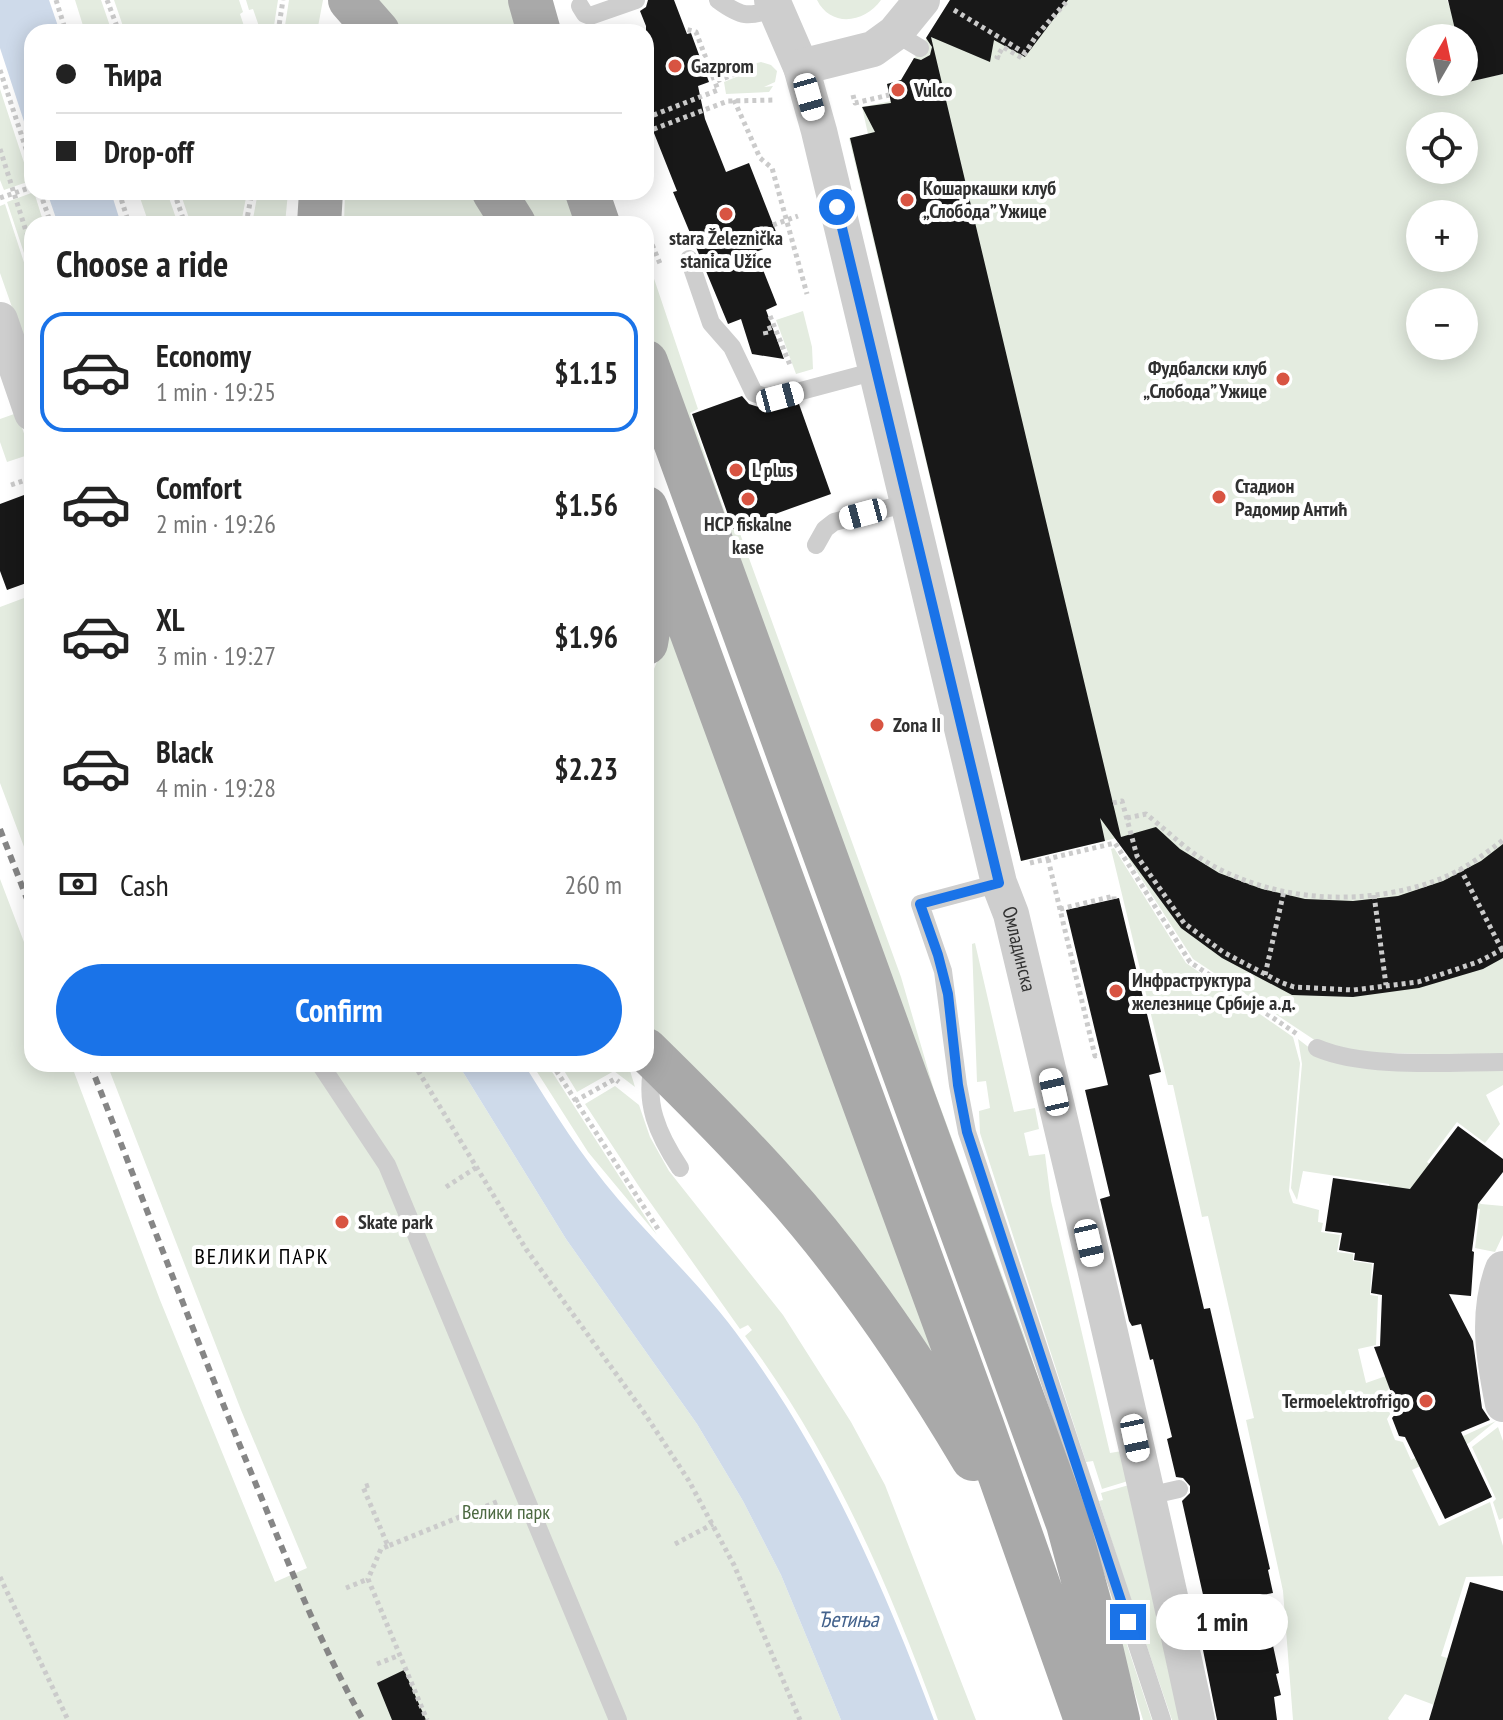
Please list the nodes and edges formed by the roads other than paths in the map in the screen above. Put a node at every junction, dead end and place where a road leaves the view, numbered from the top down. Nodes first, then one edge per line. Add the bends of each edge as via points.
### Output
1 (350, 0) edge
2 (530, 0) edge
3 (636, 0) edge
4 (720, 1) edge
5 (614, 4) edge
6 (774, 4) edge
7 (937, 4) edge
8 (580, 6) dead end
9 (345, 24) edge
10 (371, 24) edge
11 (537, 24) edge
12 (801, 67) junction
13 (689, 259) dead end
14 (0, 320) edge
15 (876, 371) junction
16 (654, 384) edge
17 (24, 390) edge
18 (908, 503) junction
19 (654, 533) edge
20 (816, 545) dead end
21 (1008, 875) junction
22 (1317, 1048) dead end
23 (654, 1058) edge
24 (1503, 1062) edge
25 (325, 1072) edge
26 (649, 1072) edge
27 (680, 1168) dead end
28 (1503, 1269) edge
29 (1503, 1404) edge
30 (1018, 1525) junction
31 (618, 1720) edge
32 (1086, 1720) edge
33 (1118, 1720) edge
34 (1162, 1720) edge
35 (1197, 1720) edge

1 - 9 main road
1 - 10 main road, bridge
2 - 11 main road
3 - 5 lane
4 - 6 lane via 747,16
5 - 8 lane via 590,16
6 - 12 street, Омладинска
7 - 12 street via 908,41
12 - 15 street, Омладинска
13 - 15 lane via 711,323 732,347 754,393 771,399
14 - 17 street
15 - 18 street, Омладинска
16 - 33 main road via 1068,1524
18 - 20 lane via 834,522
18 - 21 street, Омладинска
19 - 30 main road
21 - 34 lane via 920,904 948,994 967,1132
21 - 35 street, Омладинска via 1011,914 1164,1493
22 - 24 lane via 1371,1059
23 - 30 main road via 778,1186 835,1255 910,1358 997,1501
25 - 31 lane via 387,1165
26 - 27 lane via 654,1118
28 - 29 street via 1493,1328
30 - 32 main road

